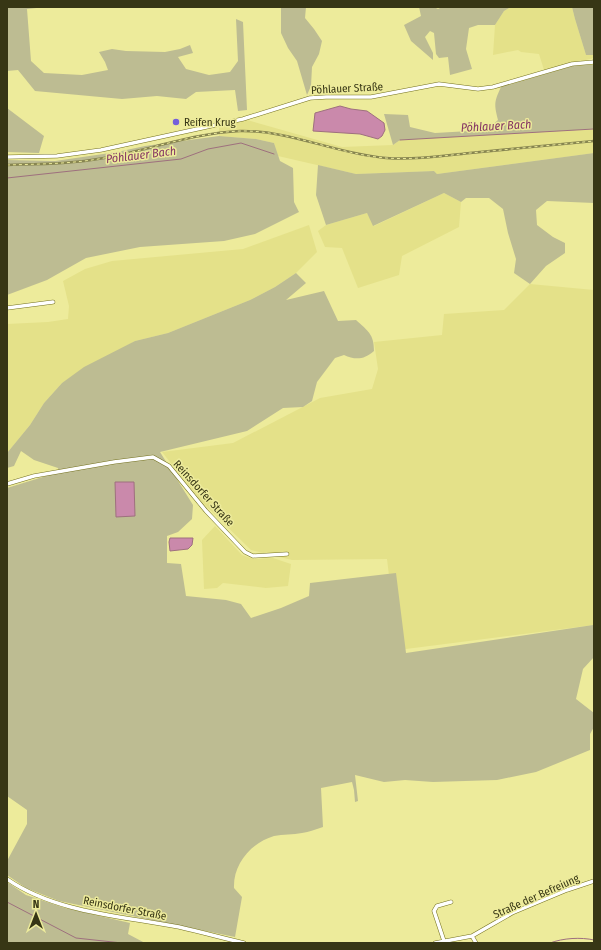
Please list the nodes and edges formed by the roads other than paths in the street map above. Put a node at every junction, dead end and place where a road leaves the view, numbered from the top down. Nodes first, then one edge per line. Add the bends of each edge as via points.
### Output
1 (594, 62) edge
2 (7, 157) edge
3 (53, 302) dead end
4 (7, 308) edge
5 (7, 484) edge
6 (287, 554) dead end
7 (7, 879) edge
8 (594, 881) edge
9 (450, 902) dead end
10 (472, 936) junction
11 (443, 942) junction
12 (244, 943) edge
13 (434, 943) edge
14 (476, 943) edge

1 - 2 street, Pöhlauer Straße via 572,64 478,89 441,84 371,97 310,98 243,119 101,150 57,156
3 - 4 street
5 - 6 street, Reinsdorfer Straße via 34,476 153,456 169,466 244,552 253,556
7 - 12 street, Reinsdorfer Straße via 28,892 67,906
8 - 10 street, Straße der Befreiung via 512,913
9 - 11 street via 437,906 434,911
10 - 11 street, Straße der Befreiung
10 - 14 street
11 - 13 street

